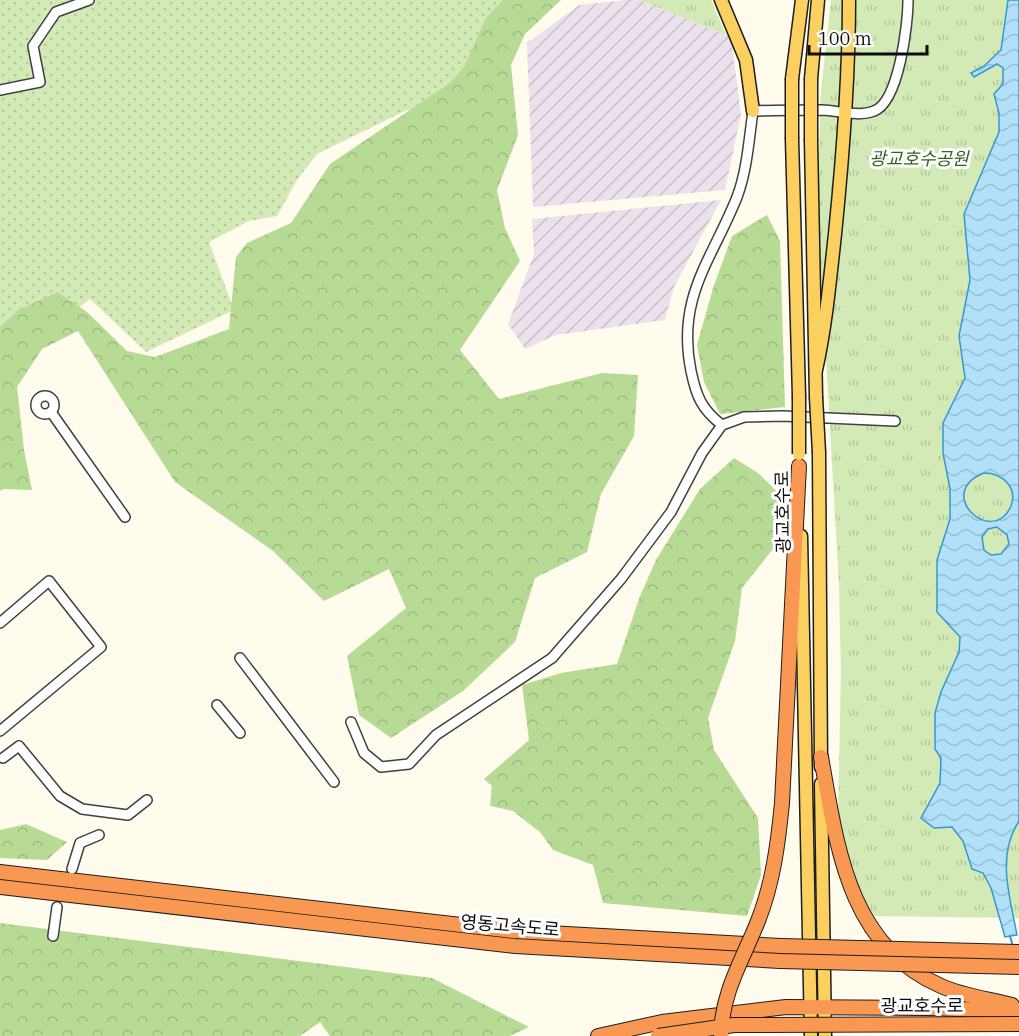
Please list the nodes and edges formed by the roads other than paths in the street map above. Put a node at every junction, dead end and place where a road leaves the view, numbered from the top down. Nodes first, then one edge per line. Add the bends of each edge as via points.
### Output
1 (89, 0) edge
2 (721, 0) edge
3 (793, 0) edge
4 (802, 0) edge
5 (818, 0) edge
6 (849, 0) edge
7 (908, 0) edge
8 (799, 24) junction
9 (0, 90) edge
10 (753, 111) junction
11 (847, 112) junction
12 (816, 370) junction
13 (51, 412) dead end
14 (895, 421) dead end
15 (722, 425) junction
16 (799, 460) junction
17 (125, 518) dead end
18 (0, 623) edge
19 (240, 658) dead end
20 (218, 705) dead end
21 (351, 723) dead end
22 (0, 731) edge
23 (240, 733) dead end
24 (821, 757) junction
25 (3, 758) dead end
26 (334, 782) dead end
27 (147, 800) dead end
28 (99, 835) dead end
29 (72, 869) dead end
30 (0, 872) edge
31 (0, 886) edge
32 (57, 907) dead end
33 (53, 936) dead end
34 (1019, 952) edge
35 (1019, 967) edge
36 (817, 1007) junction
37 (1016, 1012) edge
38 (598, 1036) edge
39 (658, 1036) edge
40 (721, 1036) edge
41 (811, 1036) edge
42 (825, 1036) edge

1 - 9 street via 56,12 33,45 40,82
2 - 10 main road via 746,60
3 - 8 main road
4 - 8 main road, 광교호수로
5 - 12 main road, 광교호수로, bridge via 811,79
6 - 11 main road
7 - 11 street via 908,23 885,104 874,111
8 - 16 main road, 광교호수로, bridge via 792,79
10 - 11 street
10 - 15 street via 737,196 694,286 688,318 687,349 695,389 706,413
11 - 12 main road via 824,336
12 - 24 main road, 광교호수로, bridge
13 - 17 street
14 - 15 street via 783,416 744,417
15 - 21 street via 670,512 621,579 552,658 436,735 409,764 381,767 364,753
16 - 36 main road, 광교호수로
16 - 40 highway, bridge via 778,847 770,888 725,999
18 - 22 street via 49,581 101,647
19 - 26 street
20 - 23 street
24 - 36 main road, 광교호수로
24 - 37 highway via 837,846 848,881 883,945 907,968 943,987
25 - 27 street via 19,746 60,796 82,809 128,815
28 - 29 street via 80,843
30 - 34 highway, 영동고속도로, bridge via 513,931 781,946
31 - 35 highway, 영동고속도로, bridge via 515,946 780,961
32 - 33 street
36 - 37 highway
36 - 38 highway via 735,1012
36 - 41 main road, 광교호수로
36 - 42 main road, 광교호수로
37 - 39 highway, 광교호수로, bridge via 734,1025

